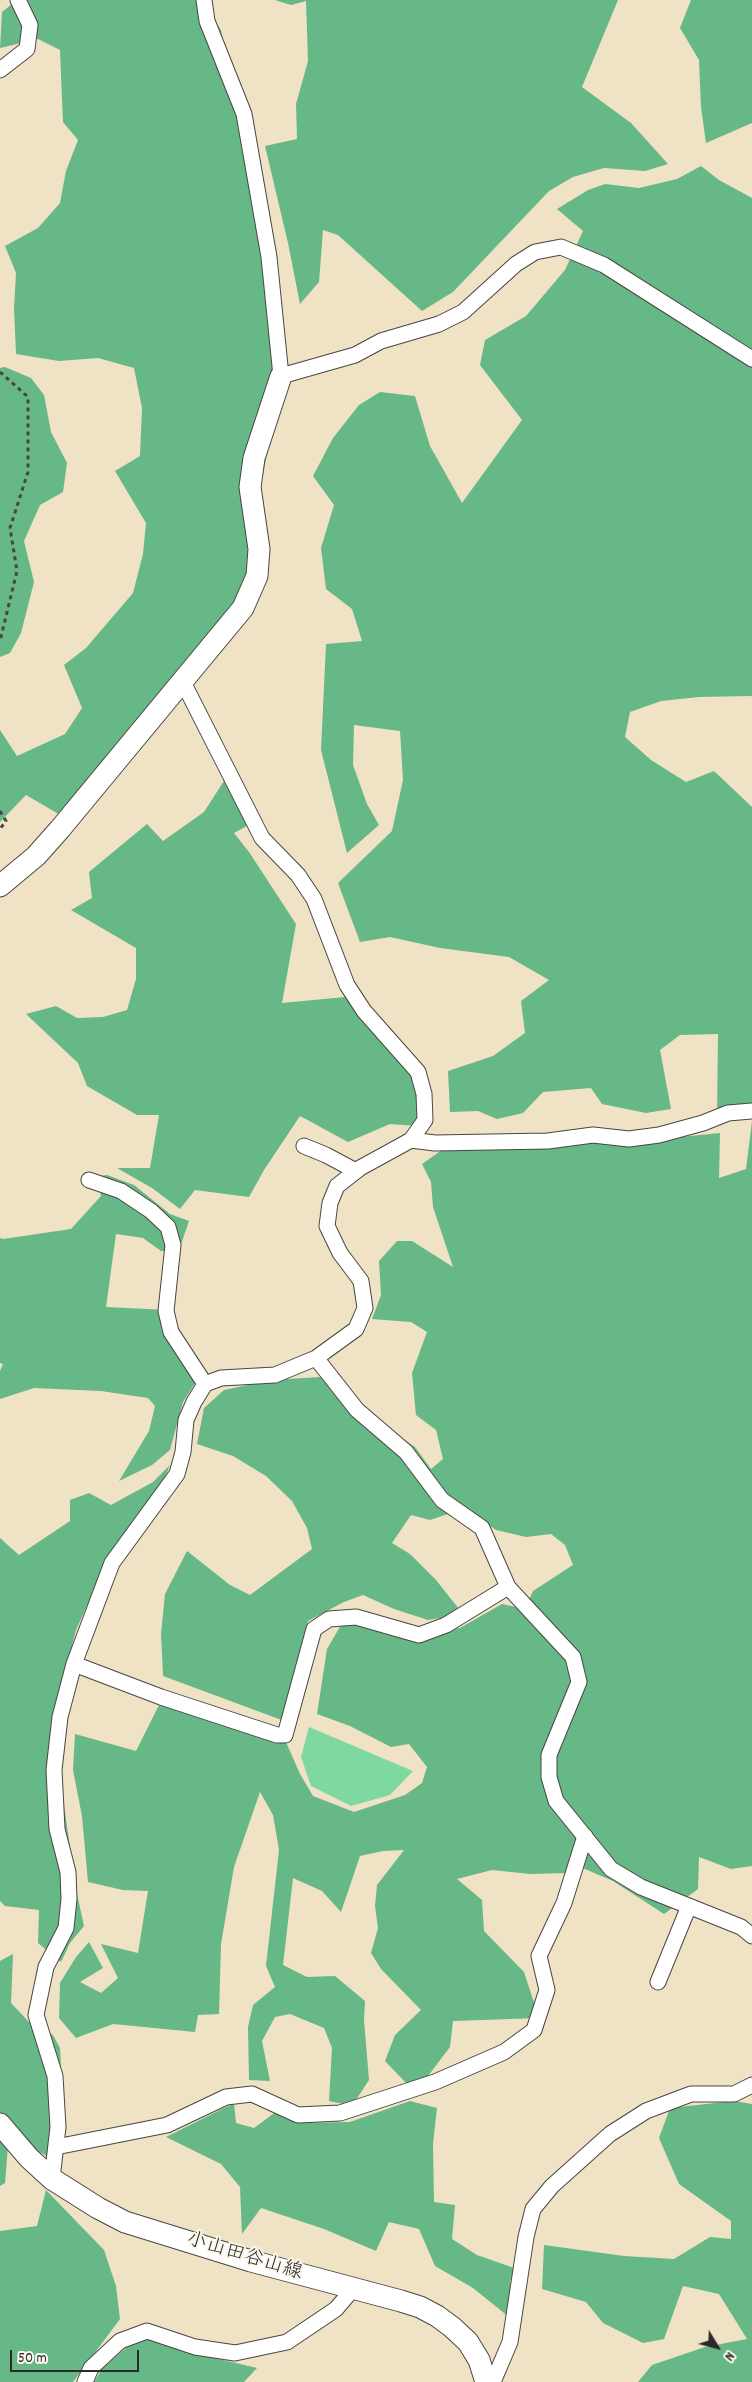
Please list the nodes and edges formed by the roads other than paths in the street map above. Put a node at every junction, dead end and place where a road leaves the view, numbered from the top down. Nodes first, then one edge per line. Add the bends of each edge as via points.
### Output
1 (18, 0) edge
2 (204, 0) edge
3 (0, 70) edge
4 (752, 359) edge
5 (281, 376) junction
6 (183, 682) junction
7 (0, 886) edge
8 (752, 1111) edge
9 (411, 1140) junction
10 (304, 1146) dead end
11 (356, 1171) junction
12 (89, 1180) dead end
13 (316, 1358) junction
14 (205, 1384) junction
15 (508, 1586) junction
16 (74, 1664) junction
17 (585, 1836) junction
18 (689, 1906) junction
19 (752, 1936) edge
20 (658, 1982) dead end
21 (752, 2085) edge
22 (0, 2124) edge
23 (56, 2147) junction
24 (52, 2179) junction
25 (353, 2289) junction
26 (85, 2382) edge
27 (486, 2382) edge
28 (493, 2382) edge

1 - 3 street via 30,25 27,49
2 - 5 street via 207,20 244,114 269,257
4 - 5 street via 604,265 561,247 536,252 516,264 464,312 447,320 381,341 354,355
5 - 6 street via 254,458 250,487 259,549 257,576 243,608
6 - 7 street via 36,856
6 - 9 street via 262,838 298,875 314,899 347,985 364,1011 418,1072 424,1094 425,1120
8 - 9 street via 728,1113 659,1135 629,1139 593,1135 538,1141 435,1143
9 - 11 street
10 - 11 street
11 - 13 street via 337,1186 330,1203 328,1226 340,1253 361,1281 365,1308 356,1329
12 - 14 street via 121,1191 168,1227 172,1245 166,1311 171,1332
13 - 14 street via 275,1375 221,1378
13 - 15 street via 357,1410 406,1452 442,1500 482,1528
14 - 16 street via 186,1420 177,1474 112,1563
15 - 16 street via 446,1625 419,1635 356,1617 329,1619 314,1630 285,1735 161,1697
15 - 17 street via 573,1657 579,1682 549,1755 548,1777 556,1801
16 - 23 street via 60,1717 54,1770 57,1829 68,1872 66,1928 46,1966 36,2015 55,2076
17 - 18 street via 611,1869 641,1887
17 - 23 street via 564,1903 539,1956 547,1990 534,2030 504,2052 434,2082 340,2113 298,2115 252,2094 226,2097 167,2125
18 - 19 street via 741,1927
18 - 20 street
21 - 28 street via 734,2094 691,2094 646,2110 610,2134 552,2186 532,2209 510,2342
22 - 24 street, 小山田谷山線
23 - 24 street
24 - 25 street, 小山田谷山線 via 125,2222
25 - 26 street via 336,2309 287,2342 235,2353 195,2347 147,2331 120,2340 91,2368
25 - 27 street, 小山田谷山線 via 420,2307 437,2316 468,2342 479,2360

